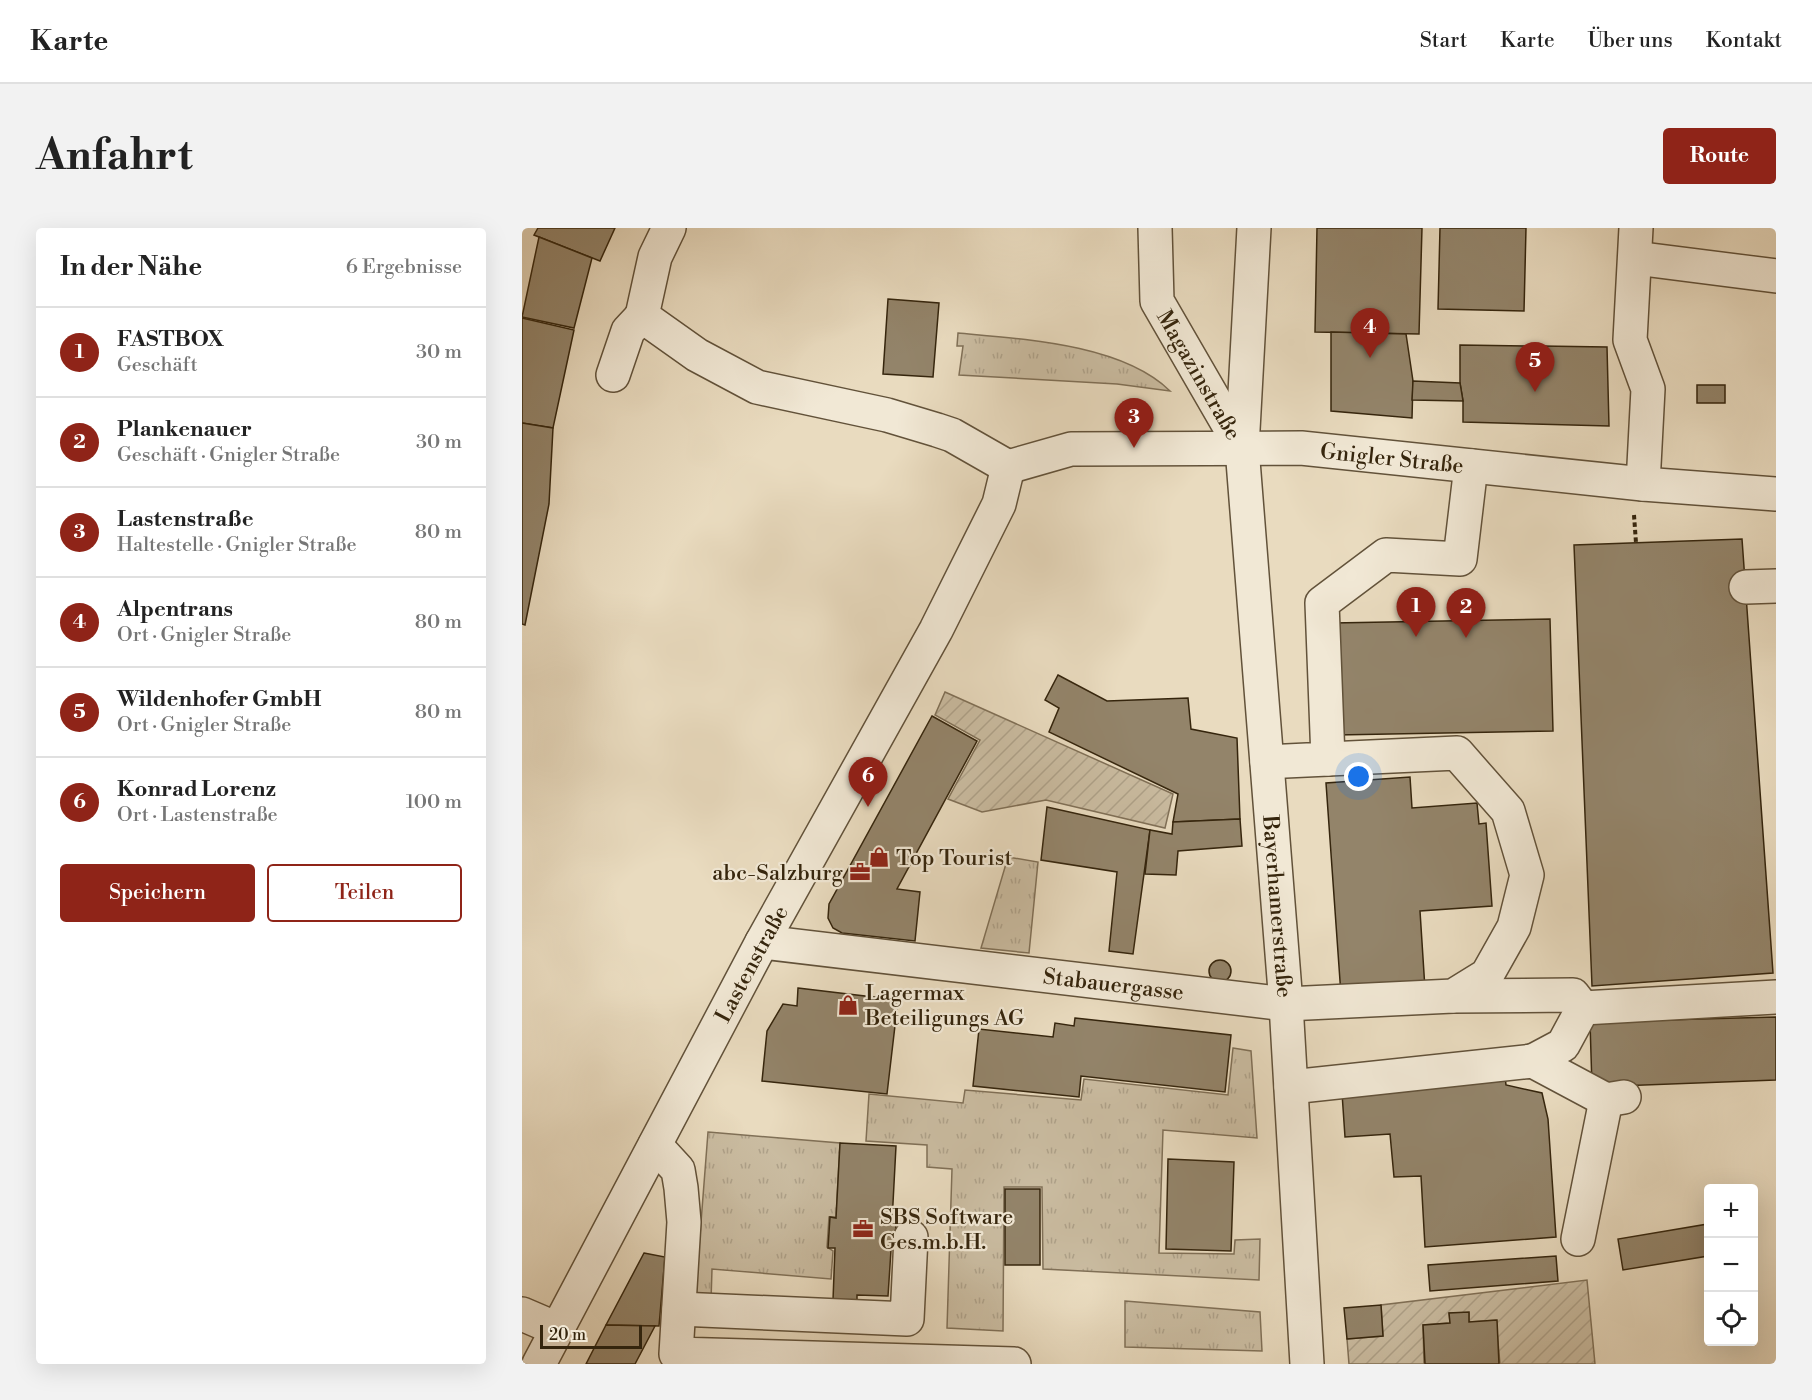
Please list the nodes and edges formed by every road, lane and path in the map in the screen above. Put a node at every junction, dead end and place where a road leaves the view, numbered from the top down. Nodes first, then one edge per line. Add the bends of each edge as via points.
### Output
1 (669, 228) edge
2 (1155, 228) edge
3 (1254, 228) edge
4 (1635, 243) edge
5 (1776, 276) edge
6 (642, 316) junction
7 (613, 375) dead end
8 (1242, 448) junction
9 (1471, 466) junction
10 (1008, 468) junction
11 (1776, 494) edge
12 (1638, 496) junction
13 (1636, 543) dead end
14 (1328, 759) junction
15 (1267, 762) junction
16 (762, 942) junction
17 (1453, 996) junction
18 (1776, 997) edge
19 (1286, 1004) junction
20 (1583, 1008) junction
21 (1533, 1061) junction
22 (1291, 1087) junction
23 (654, 1145) junction
24 (911, 1238) dead end
25 (1578, 1239) dead end
26 (679, 1309) junction
27 (522, 1314) edge
28 (557, 1329) junction
29 (539, 1364) edge
30 (1014, 1364) edge
31 (1307, 1364) edge

1 - 6 street via 655,257
2 - 8 street, Magazinstraße via 1157,301
3 - 8 street, Bayerhamerstraße
4 - 5 street
4 - 12 street via 1630,340 1647,389
6 - 7 street via 628,331
6 - 10 street via 697,355 758,387 938,430
8 - 9 street, Gnigler Straße via 1301,448
8 - 10 street, Gnigler Straße via 1071,449
8 - 15 street, Bayerhamerstraße
9 - 12 street, Gnigler Straße
9 - 14 street via 1460,559 1386,555 1322,603
10 - 16 street, Lastenstraße via 999,504 936,630
11 - 12 street, Gnigler Straße
12 - 13 path
14 - 15 street
14 - 17 street via 1457,753 1508,811 1527,874 1514,927 1487,975
15 - 19 street, Bayerhamerstraße
16 - 19 street, Stabauergasse
16 - 23 street, Lastenstraße
17 - 19 street, Stabauergasse
17 - 20 street, Stabauergasse via 1573,995
18 - 20 street
19 - 22 street, Bayerhamerstraße
20 - 21 street via 1563,1045
21 - 22 street
21 - 25 street via 1615,1099
22 - 31 street, Bayerhamerstraße
23 - 26 street via 678,1170 681,1188 684,1222
23 - 28 street, Lastenstraße
24 - 26 street via 907,1319
26 - 30 street via 676,1353
27 - 28 street
28 - 29 street, Lastenstraße

